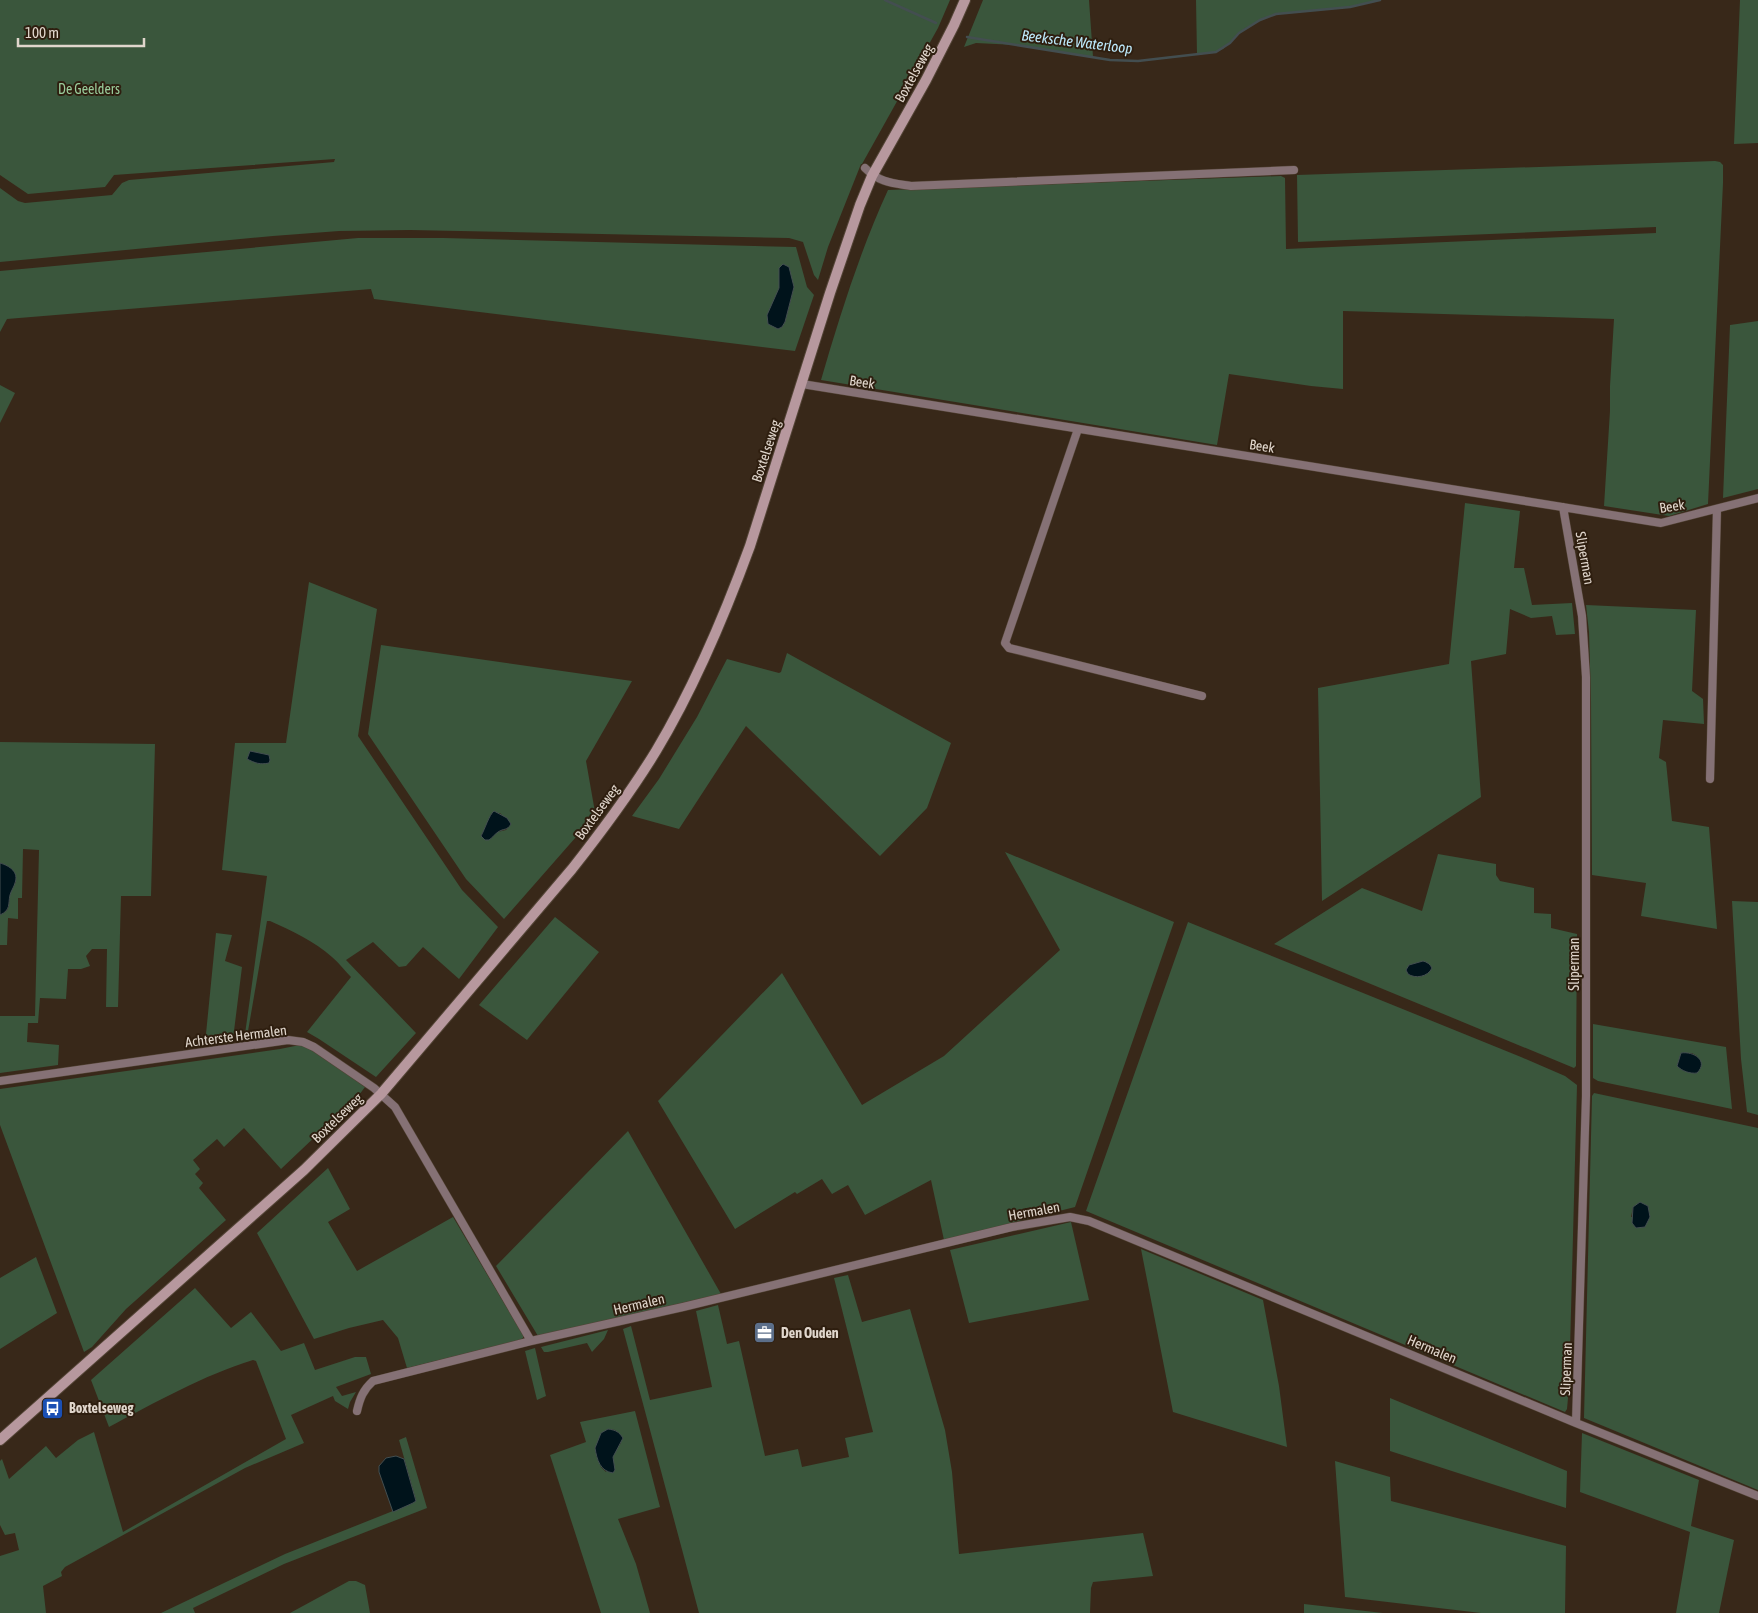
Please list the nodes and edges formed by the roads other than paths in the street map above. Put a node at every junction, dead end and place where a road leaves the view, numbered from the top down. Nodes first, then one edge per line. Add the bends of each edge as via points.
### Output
1 (965, 0) edge
2 (1294, 170) dead end
3 (869, 172) junction
4 (802, 384) junction
5 (1078, 429) junction
6 (1758, 498) edge
7 (1563, 507) junction
8 (1717, 509) junction
9 (1202, 696) dead end
10 (1710, 779) dead end
11 (0, 1081) edge
12 (381, 1094) junction
13 (531, 1341) junction
14 (357, 1411) dead end
15 (1576, 1423) junction
16 (0, 1440) edge
17 (1758, 1496) edge

1 - 3 main road, Boxtelseweg via 926,80
2 - 3 street via 912,186 882,182
3 - 4 main road, Boxtelseweg
4 - 5 street, Beek
4 - 12 main road, Boxtelseweg via 733,592 691,687 656,751 572,869
5 - 7 street, Beek
5 - 9 street via 1005,643 1009,648
6 - 8 street, Beek
7 - 8 street, Beek via 1661,523
7 - 15 street, Sliperman via 1582,616 1586,677 1586,1096
8 - 10 street
11 - 12 street, Achterste Hermalen via 288,1040 314,1047
12 - 13 street, Achterste Hermalen via 396,1108
12 - 16 main road, Boxtelseweg via 304,1170
13 - 14 street, Hermalen via 374,1381 366,1387
13 - 15 street, Hermalen via 1012,1227 1070,1217 1090,1221
15 - 17 street, Hermalen

